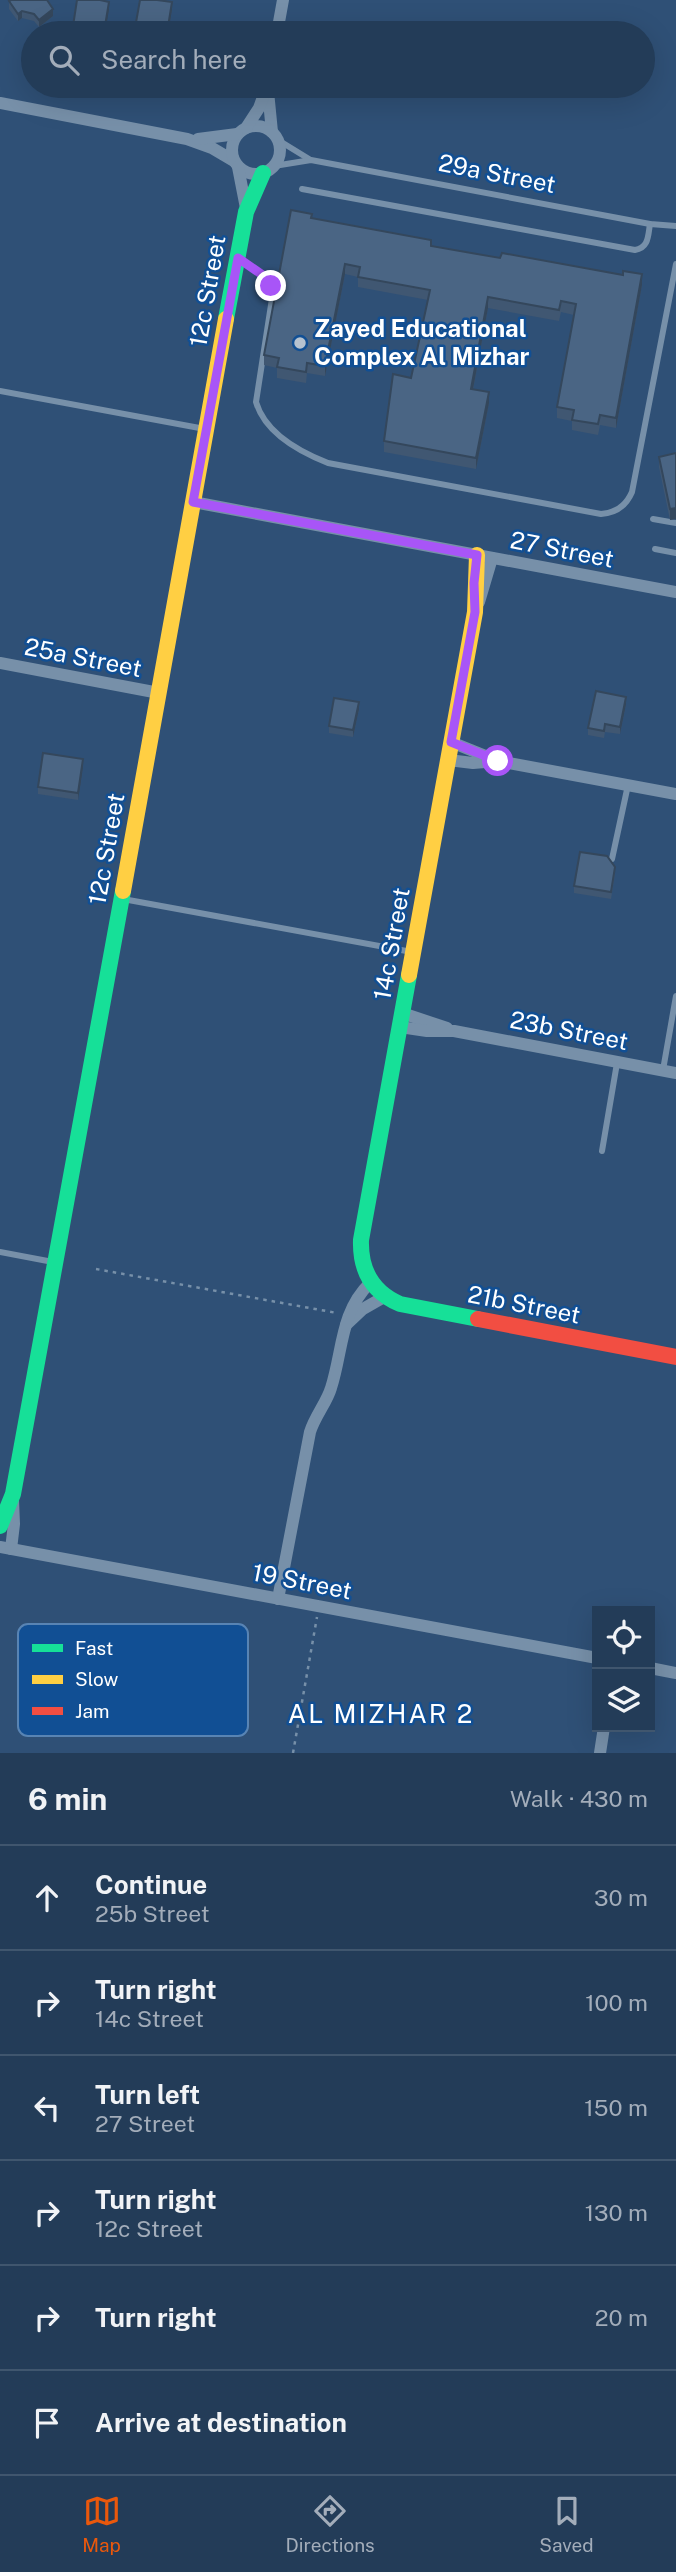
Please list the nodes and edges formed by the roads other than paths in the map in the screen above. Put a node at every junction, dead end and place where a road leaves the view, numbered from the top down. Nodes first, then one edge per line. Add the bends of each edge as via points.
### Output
1 (283, 0) edge
2 (279, 21) edge
3 (263, 98) edge
4 (268, 98) edge
5 (0, 103) edge
6 (242, 131) junction
7 (275, 136) junction
8 (187, 139) junction
9 (311, 160) junction
10 (236, 164) junction
11 (269, 169) junction
12 (302, 189) dead end
13 (246, 212) junction
14 (650, 224) junction
15 (676, 226) edge
16 (238, 258) junction
17 (676, 264) edge
18 (0, 391) edge
19 (206, 429) junction
20 (193, 502) junction
21 (653, 519) dead end
22 (676, 523) edge
23 (655, 550) dead end
24 (676, 553) edge
25 (485, 556) junction
26 (676, 592) edge
27 (0, 663) edge
28 (159, 693) junction
29 (451, 742) junction
30 (448, 760) junction
31 (498, 761) junction
32 (628, 785) junction
33 (676, 794) edge
34 (612, 859) edge
35 (121, 898) junction
36 (413, 952) junction
37 (676, 996) edge
38 (401, 1020) junction
39 (617, 1062) junction
40 (663, 1070) junction
41 (676, 1073) edge
42 (602, 1150) dead end
43 (0, 1252) edge
44 (55, 1262) junction
45 (370, 1283) junction
46 (384, 1297) junction
47 (347, 1320) junction
48 (676, 1357) edge
49 (13, 1494) junction
50 (0, 1526) edge
51 (6, 1548) edge
52 (278, 1599) junction
53 (592, 1657) edge
54 (655, 1669) edge
55 (676, 1673) edge
56 (603, 1732) edge
57 (600, 1753) edge

1 - 2 street
3 - 6 street
4 - 7 street
5 - 8 street
6 - 7 street via 260,126
6 - 8 street via 213,139
6 - 10 street via 232,147
7 - 9 lane, 29a Street
7 - 11 street via 280,151
8 - 10 street
9 - 11 lane, 29a Street
9 - 14 lane, 29a Street
10 - 11 street via 250,174
10 - 13 street, 12c Street
11 - 13 street, 12c Street
12 - 14 lane via 635,250 647,243
13 - 16 street, 12c Street
14 - 15 lane, 29a Street
16 - 17 lane via 264,276 273,292 256,402 272,428 298,449 328,463 601,514 621,508 632,492
16 - 19 street, 12c Street
18 - 19 lane
19 - 20 street, 12c Street
20 - 25 street, 27 Street
20 - 28 street, 12c Street
21 - 22 lane
23 - 24 lane
25 - 26 street, 27 Street
25 - 29 street, 14c Street via 474,583 475,612
27 - 28 street, 25a Street
28 - 35 street, 12c Street
29 - 30 street, 14c Street
29 - 31 street
30 - 31 street
30 - 36 street, 14c Street
31 - 32 street
32 - 33 street
32 - 34 lane
35 - 36 lane
35 - 44 street, 12c Street
36 - 38 street, 14c Street
37 - 40 lane
38 - 39 street, 23b Street via 427,1031 454,1031
38 - 45 street, 14c Street via 360,1248
39 - 40 street, 23b Street
39 - 42 lane
40 - 41 street, 23b Street
43 - 44 lane
44 - 49 street, 12c Street
45 - 46 street, 21b Street
45 - 47 street via 357,1297
46 - 47 street
46 - 48 street, 21b Street via 400,1304
47 - 52 street via 330,1391 310,1432
49 - 50 street, 12c Street
49 - 51 street, 12c Street via 14,1524
51 - 52 street, 19 Street
52 - 53 street, 19 Street
54 - 55 street
56 - 57 street

